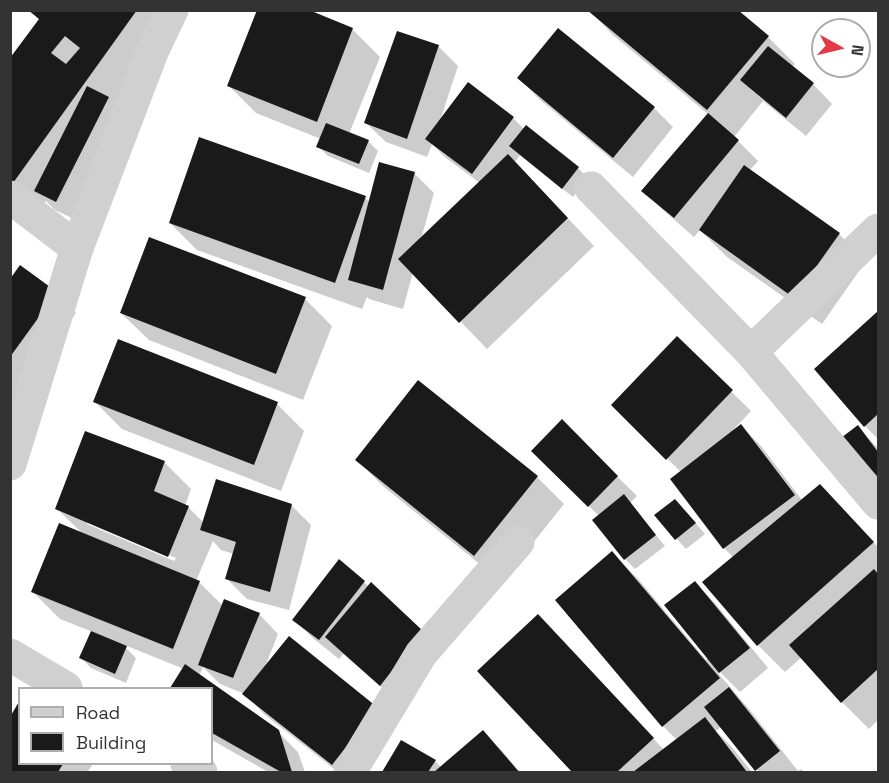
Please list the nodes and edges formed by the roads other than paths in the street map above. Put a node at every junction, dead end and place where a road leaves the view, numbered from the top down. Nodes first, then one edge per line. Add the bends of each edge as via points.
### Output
1 (172, 10) edge
2 (591, 188) dead end
3 (10, 197) edge
4 (879, 230) edge
5 (77, 248) junction
6 (751, 352) junction
7 (10, 464) edge
8 (879, 503) edge
9 (518, 542) dead end
10 (10, 655) edge
11 (64, 687) edge
12 (350, 772) edge

1 - 5 street via 152,52
2 - 6 street
3 - 5 street
4 - 6 street
5 - 7 street
6 - 8 street
9 - 12 street via 421,654
10 - 11 street

